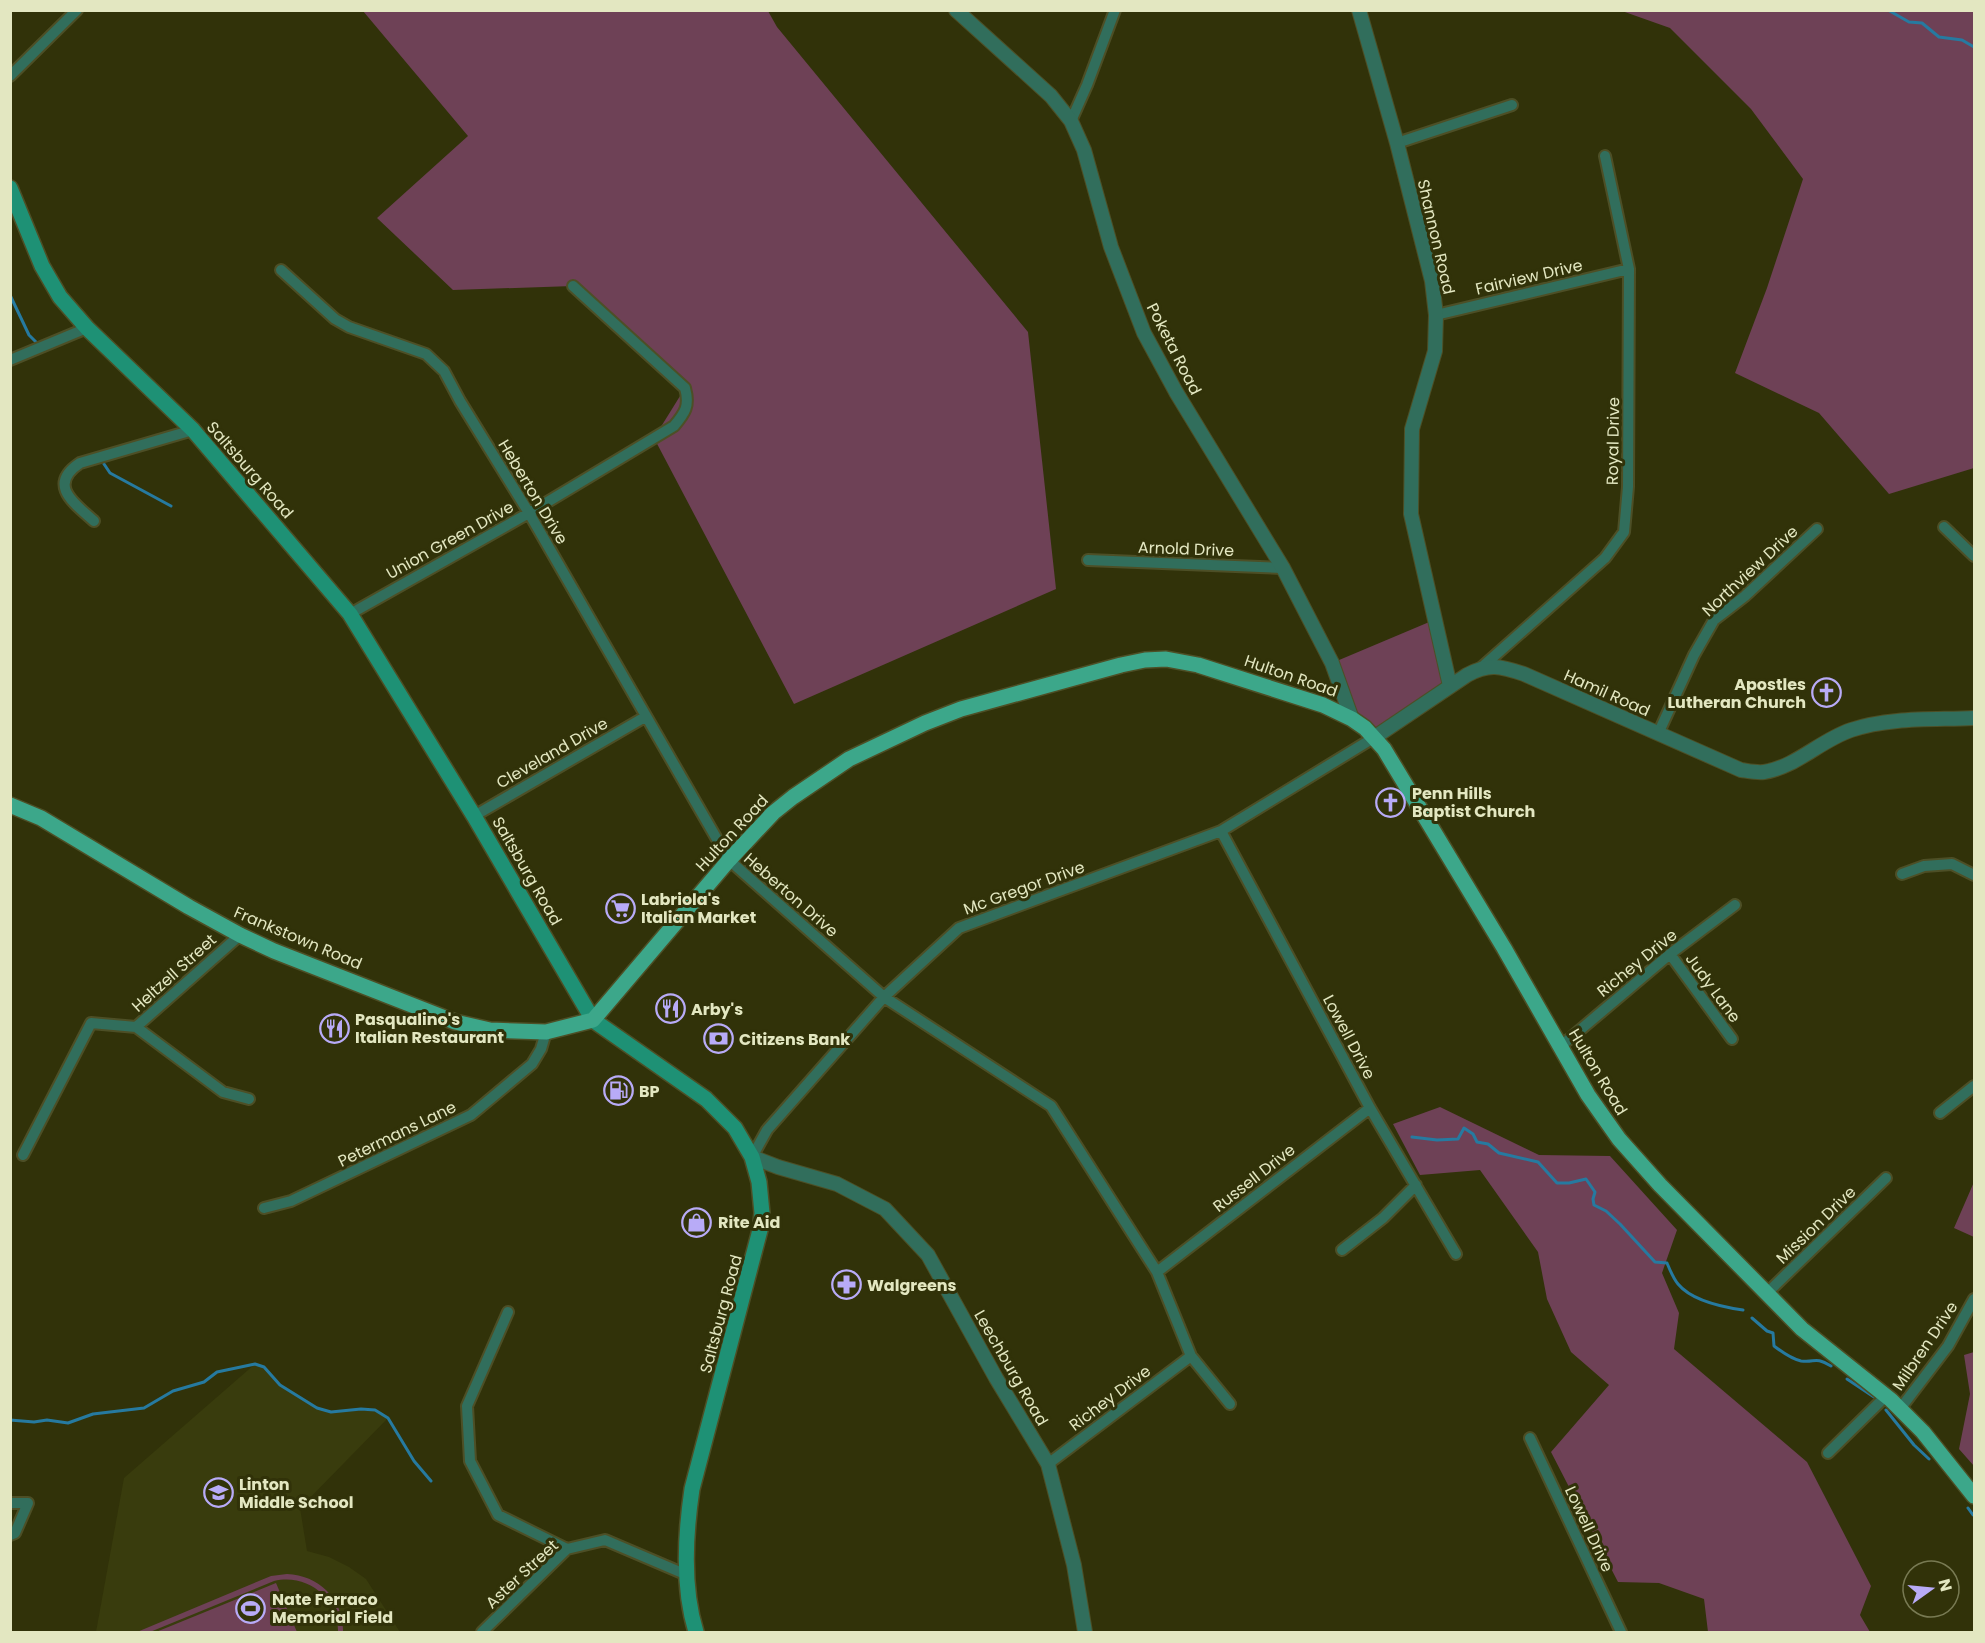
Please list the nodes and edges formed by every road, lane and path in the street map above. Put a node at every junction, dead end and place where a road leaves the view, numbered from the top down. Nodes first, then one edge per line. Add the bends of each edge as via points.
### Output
1 (77, 10) edge
2 (956, 10) edge
3 (1114, 10) edge
4 (1359, 10) edge
5 (10, 76) edge
6 (1512, 105) dead end
7 (1071, 121) junction
8 (1397, 143) junction
9 (1605, 156) dead end
10 (10, 188) edge
11 (1629, 269) junction
12 (281, 270) dead end
13 (573, 286) dead end
14 (1436, 315) junction
15 (87, 328) junction
16 (10, 360) edge
17 (193, 430) junction
18 (529, 513) junction
19 (94, 521) dead end
20 (1944, 527) dead end
21 (1817, 529) dead end
22 (1974, 556) edge
23 (1088, 560) dead end
24 (1283, 568) junction
25 (350, 614) junction
26 (1482, 667) junction
27 (1450, 686) junction
28 (645, 717) junction
29 (1974, 718) edge
30 (1352, 719) junction
31 (1658, 734) junction
32 (1375, 737) junction
33 (10, 805) edge
34 (474, 816) junction
35 (1221, 831) junction
36 (729, 860) junction
37 (1902, 874) dead end
38 (1974, 875) edge
39 (1735, 905) dead end
40 (240, 935) junction
41 (1670, 954) junction
42 (884, 997) junction
43 (593, 1020) junction
44 (136, 1027) junction
45 (546, 1032) junction
46 (1731, 1039) dead end
47 (1561, 1046) junction
48 (1974, 1086) edge
49 (249, 1099) dead end
50 (1370, 1108) junction
51 (1940, 1113) dead end
52 (23, 1155) dead end
53 (752, 1156) junction
54 (1886, 1178) dead end
55 (1416, 1185) junction
56 (264, 1208) dead end
57 (1342, 1250) dead end
58 (1456, 1254) dead end
59 (1157, 1272) junction
60 (1766, 1294) junction
61 (1974, 1299) edge
62 (508, 1312) dead end
63 (1191, 1356) junction
64 (1886, 1396) junction
65 (1230, 1404) dead end
66 (1900, 1409) junction
67 (1530, 1438) dead end
68 (1828, 1453) dead end
69 (1048, 1464) junction
70 (1974, 1496) edge
71 (10, 1503) edge
72 (10, 1535) edge
73 (567, 1549) junction
74 (687, 1575) junction
75 (482, 1632) edge
76 (696, 1632) edge
77 (1085, 1632) edge
78 (1621, 1632) edge

1 - 5 street
2 - 7 street, Poketa Road via 1051,96
3 - 7 street
4 - 8 street, Shannon Road
6 - 8 street
7 - 24 street, Poketa Road via 1084,150 1111,247 1144,333
8 - 14 street, Shannon Road via 1432,281
9 - 11 street, Royal Drive
10 - 15 main road, Saltsburg Road via 42,266 60,297
11 - 14 street, Fairview Drive
11 - 26 street, Royal Drive via 1628,487 1624,532 1605,558
12 - 18 street, Heberton Drive via 335,319 426,354 444,371
13 - 18 street, Union Green Drive via 686,388 686,411 674,426
14 - 27 street, Shannon Road via 1435,351 1412,429 1411,514
15 - 16 street
15 - 17 main road, Saltsburg Road
17 - 19 street via 71,469 64,491
17 - 25 main road, Saltsburg Road
18 - 25 street, Union Green Drive
18 - 28 street, Heberton Drive
20 - 22 street
21 - 31 street, Northview Drive via 1714,620
23 - 24 street, Arnold Drive
24 - 30 street, Poketa Road via 1332,663
25 - 34 main road, Saltsburg Road
26 - 27 street
26 - 31 street, Hamil Road via 1503,667 1524,674
27 - 32 street
28 - 34 street, Cleveland Drive
28 - 36 street, Heberton Drive
29 - 31 street, Hamil Road via 1888,722 1850,730 1781,768 1761,773 1741,770
30 - 32 main road, Hulton Road
30 - 36 main road, Hulton Road via 1323,705 1198,665 1166,659 1121,664 961,709 849,759 773,813
32 - 35 street, Mc Gregor Drive
32 - 47 main road, Hulton Road
33 - 40 main road, Frankstown Road via 41,818
34 - 43 main road, Saltsburg Road
35 - 42 street, Mc Gregor Drive via 960,928
35 - 50 street, Lowell Drive
36 - 42 street, Heberton Drive
36 - 43 main road, Hulton Road
37 - 38 street via 1924,866 1952,864
39 - 41 street, Richey Drive
40 - 44 street, Heltzell Street
40 - 45 main road, Frankstown Road via 455,1022 490,1030
41 - 46 street, Judy Lane
41 - 47 street, Richey Drive
42 - 53 street, Mc Gregor Drive via 767,1130
42 - 59 street, Heberton Drive via 1051,1106
43 - 45 main road, Frankstown Road
43 - 53 main road, Saltsburg Road via 706,1099 735,1128
44 - 49 street via 223,1092
44 - 52 street, Heltzell Street via 91,1023
45 - 56 street, Petermans Lane via 532,1064 471,1115 291,1201
47 - 60 main road, Hulton Road via 1588,1095 1619,1139
48 - 51 street
50 - 55 street, Lowell Drive
50 - 59 street, Russell Drive
53 - 69 street, Leechburg Road via 837,1184 885,1209 928,1255
53 - 74 main road, Saltsburg Road via 759,1182 760,1230 692,1489
54 - 60 street, Mission Drive
55 - 57 street via 1383,1218
55 - 58 street, Lowell Drive
59 - 63 street, Heberton Drive
60 - 64 main road, Hulton Road via 1802,1329
61 - 66 street, Milbren Drive via 1948,1346
62 - 73 street via 466,1406 470,1461 498,1515
63 - 65 street, Heberton Drive
63 - 69 street, Richey Drive
64 - 66 main road, Hulton Road
64 - 68 street
66 - 70 main road, Hulton Road
67 - 78 street, Lowell Drive
69 - 77 street, Leechburg Road via 1074,1565
71 - 72 street via 28,1503 15,1533
73 - 74 street, Aster Street via 604,1540
73 - 75 street, Aster Street
74 - 76 main road, Saltsburg Road

